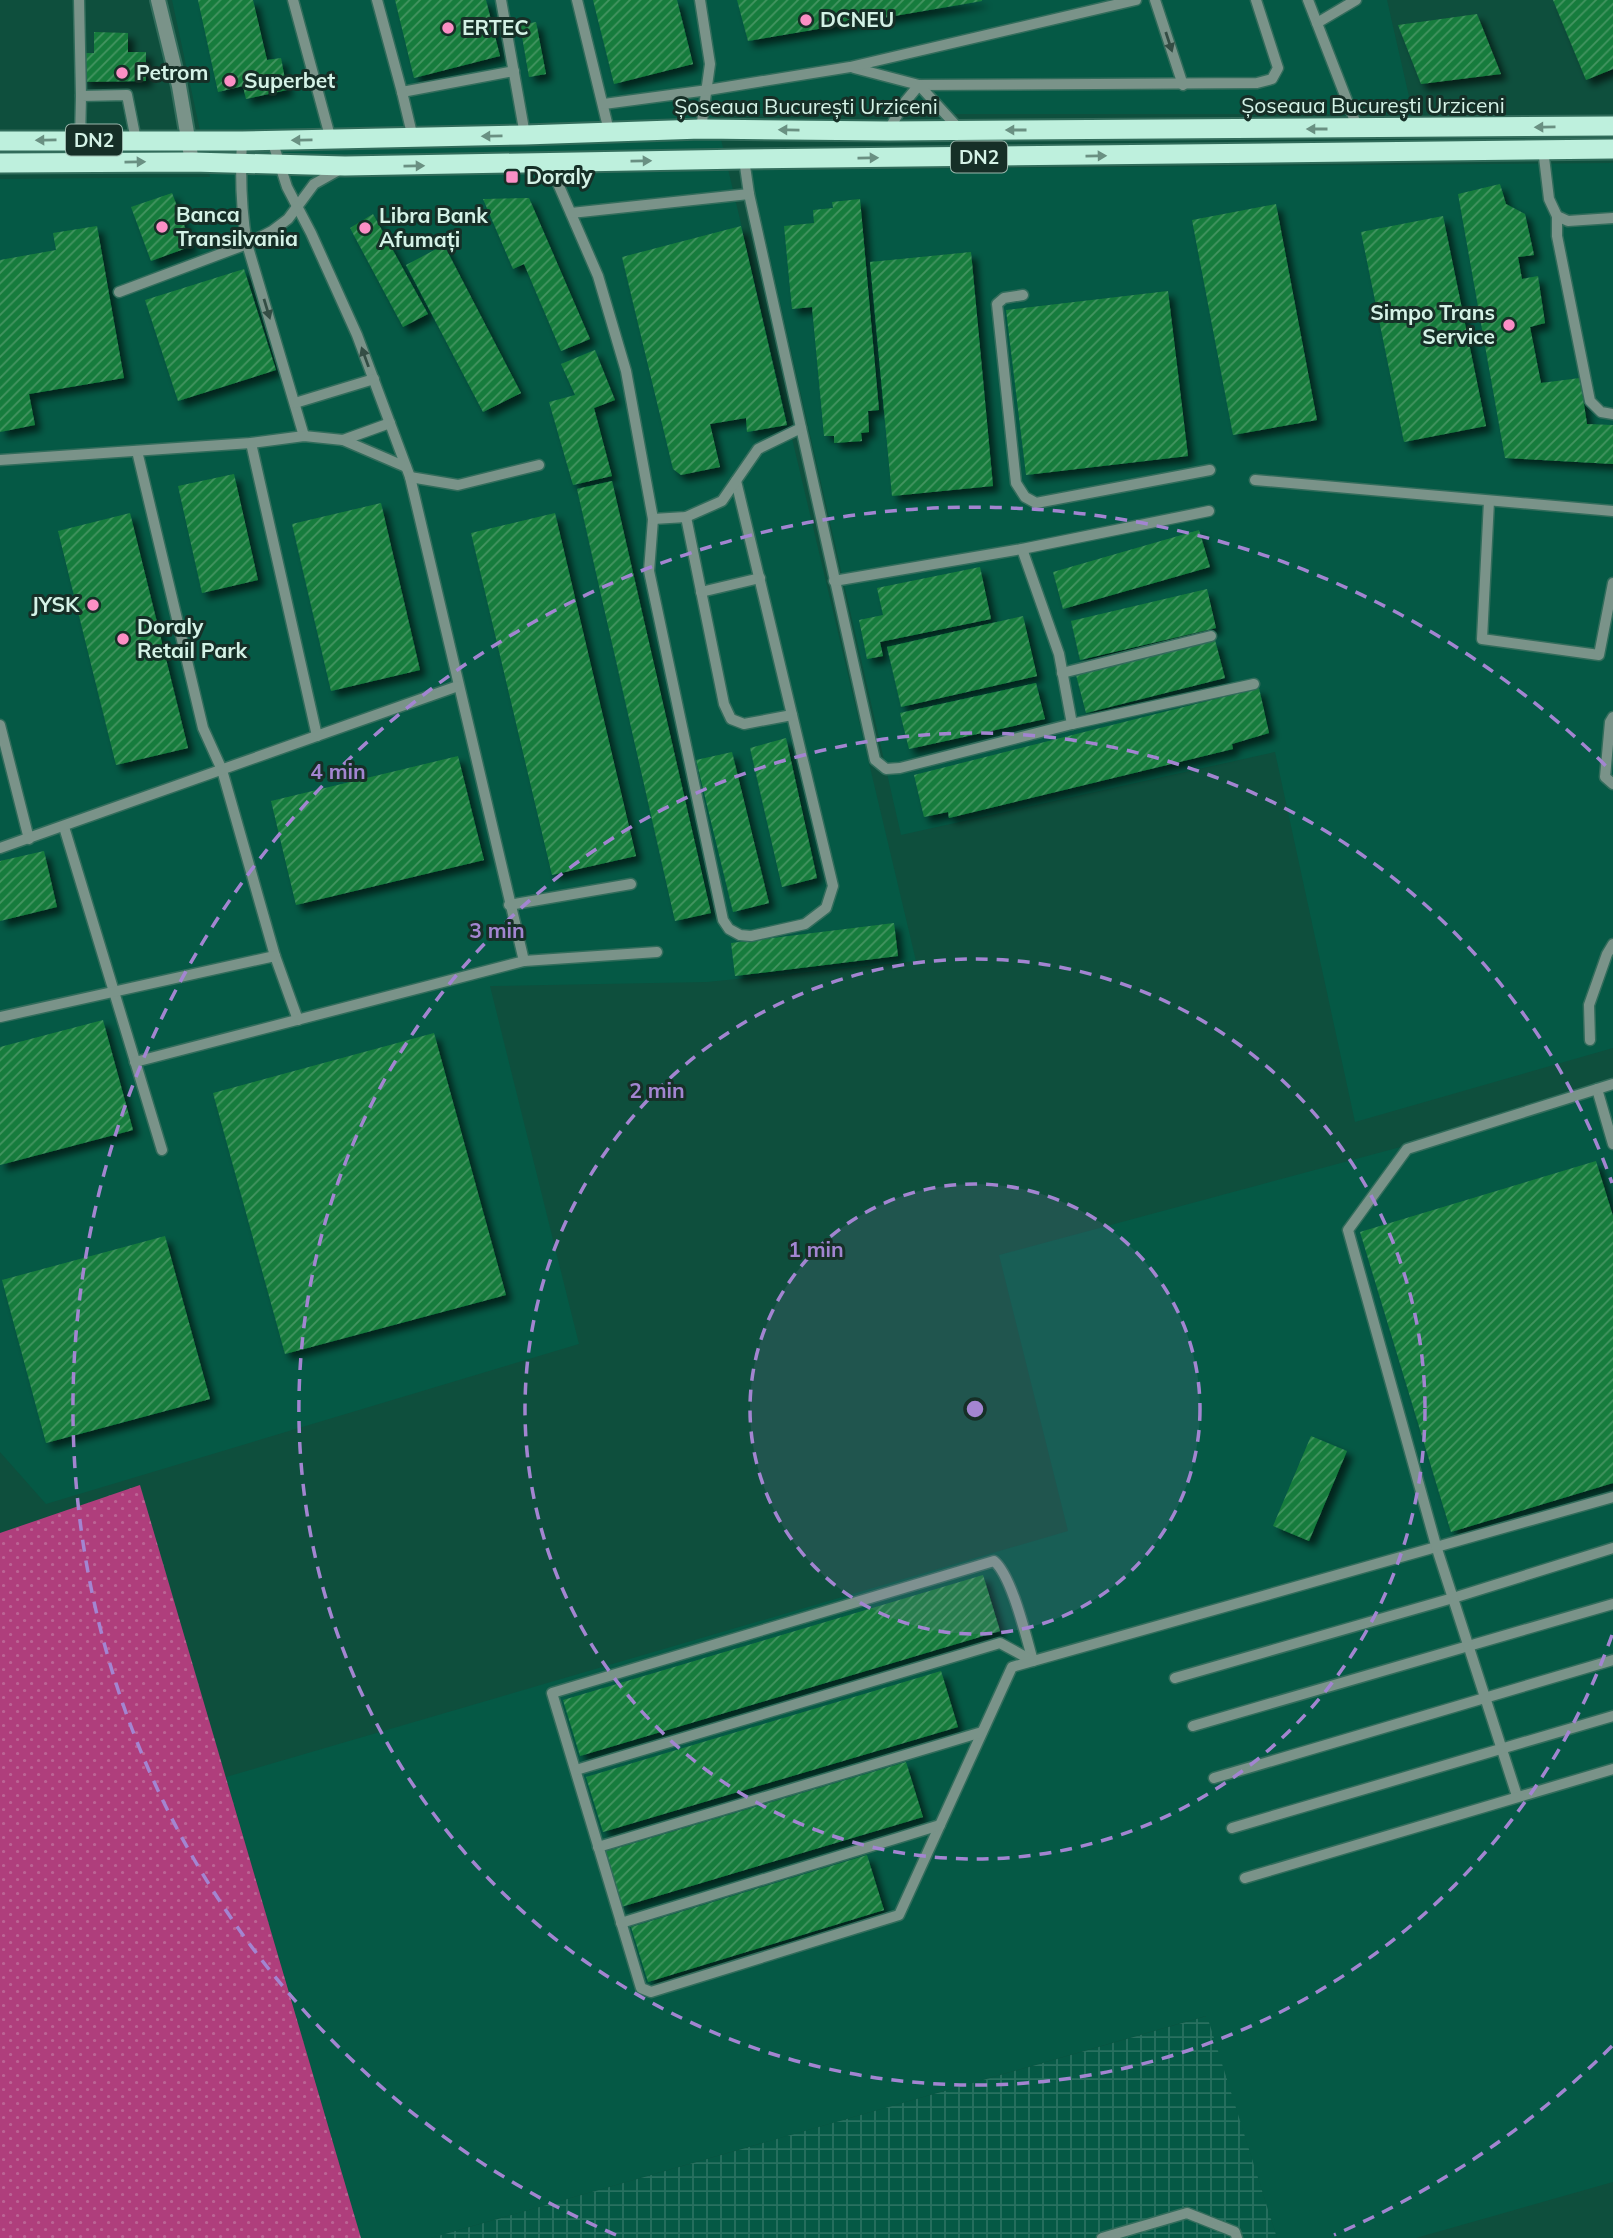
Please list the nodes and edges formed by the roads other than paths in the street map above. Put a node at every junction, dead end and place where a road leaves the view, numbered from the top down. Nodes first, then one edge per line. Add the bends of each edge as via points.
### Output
1 (79, 0) edge
2 (159, 0) edge
3 (293, 0) edge
4 (377, 0) edge
5 (501, 0) edge
6 (577, 0) edge
7 (700, 0) edge
8 (1136, 0) edge
9 (1155, 0) edge
10 (1256, 0) edge
11 (1308, 0) edge
12 (1356, 0) edge
13 (1317, 23) junction
14 (850, 67) junction
15 (514, 71) junction
16 (919, 85) junction
17 (1183, 85) junction
18 (708, 90) junction
19 (402, 92) junction
20 (81, 96) junction
21 (604, 104) junction
22 (1613, 126) edge
23 (701, 129) junction
24 (1358, 129) junction
25 (960, 130) junction
26 (609, 131) junction
27 (888, 131) junction
28 (526, 135) junction
29 (413, 138) junction
30 (80, 140) junction
31 (136, 140) junction
32 (188, 140) junction
33 (272, 140) junction
34 (331, 140) junction
35 (0, 141) edge
36 (242, 141) junction
37 (1543, 149) junction
38 (1613, 149) edge
39 (744, 159) junction
40 (192, 162) junction
41 (0, 163) edge
42 (549, 163) junction
43 (241, 164) junction
44 (279, 166) junction
45 (345, 166) junction
46 (748, 194) junction
47 (297, 207) junction
48 (571, 213) junction
49 (1557, 216) junction
50 (1613, 218) edge
51 (247, 244) junction
52 (119, 292) dead end
53 (1023, 295) dead end
54 (374, 379) junction
55 (295, 403) junction
56 (1613, 414) edge
57 (390, 423) junction
58 (801, 428) junction
59 (304, 436) junction
60 (343, 440) junction
61 (251, 443) junction
62 (137, 451) junction
63 (0, 460) edge
64 (539, 465) dead end
65 (1210, 470) dead end
66 (408, 472) junction
67 (736, 481) junction
68 (1255, 481) dead end
69 (1489, 501) junction
70 (1209, 511) dead end
71 (1613, 511) edge
72 (685, 517) junction
73 (653, 519) junction
74 (1022, 549) junction
75 (760, 578) junction
76 (834, 582) junction
77 (1613, 583) edge
78 (701, 592) junction
79 (1211, 636) dead end
80 (1062, 673) junction
81 (1254, 684) dead end
82 (458, 686) junction
83 (792, 715) junction
84 (1613, 717) edge
85 (1072, 724) junction
86 (0, 725) edge
87 (317, 736) junction
88 (222, 771) junction
89 (1613, 784) edge
90 (64, 827) junction
91 (29, 839) junction
92 (0, 848) edge
93 (631, 884) dead end
94 (509, 905) junction
95 (1613, 944) edge
96 (657, 952) dead end
97 (275, 956) junction
98 (524, 961) junction
99 (114, 991) junction
100 (0, 1017) edge
101 (298, 1020) junction
102 (1590, 1040) dead end
103 (135, 1062) junction
104 (1613, 1084) edge
105 (1597, 1089) junction
106 (1613, 1144) edge
107 (162, 1150) dead end
108 (1613, 1497) edge
109 (1613, 1548) edge
110 (1437, 1549) junction
111 (1452, 1598) junction
112 (1613, 1604) edge
113 (1468, 1647) junction
114 (1613, 1660) edge
115 (1033, 1661) junction
116 (1175, 1678) dead end
117 (1485, 1697) junction
118 (1613, 1716) edge
119 (1193, 1726) dead end
120 (982, 1732) junction
121 (1501, 1749) junction
122 (1613, 1769) edge
123 (576, 1770) junction
124 (1214, 1777) dead end
125 (1517, 1796) junction
126 (940, 1825) junction
127 (1232, 1828) dead end
128 (598, 1847) junction
129 (1245, 1878) dead end
130 (621, 1923) junction
131 (1102, 2238) edge
132 (1237, 2238) edge

1 - 20 lane
2 - 32 street
3 - 34 lane
4 - 19 lane
5 - 15 lane
6 - 21 lane
7 - 18 lane via 710,64
8 - 14 lane
9 -> 17 lane
10 - 17 lane via 1278,68 1272,79
11 - 13 lane
12 - 13 lane
13 - 24 lane
14 - 16 lane
14 - 18 lane
15 - 19 lane
15 - 28 lane
16 - 17 lane
16 - 25 lane
16 - 27 lane
18 - 21 lane
18 - 23 lane
19 - 29 lane
20 - 30 lane
20 - 31 lane via 127,96
21 - 26 lane
22 -> 24 highway, Șoseaua București Urziceni / DN2
23 - 26 highway, Șoseaua București Urziceni / DN2
27 -> 23 highway, Șoseaua București Urziceni / DN2
24 -> 25 highway, Șoseaua București Urziceni / DN2
25 - 27 highway, Șoseaua București Urziceni / DN2
26 - 28 highway, Șoseaua București Urziceni / DN2
28 -> 29 highway, Șoseaua București Urziceni / DN2
29 - 34 highway, Șoseaua București Urziceni / DN2
30 - 31 highway, Șoseaua București Urziceni / DN2
30 -> 35 highway, Șoseaua București Urziceni / DN2
31 - 32 highway, Șoseaua București Urziceni / DN2
32 - 36 highway, Șoseaua București Urziceni / DN2
32 - 40 street
34 -> 33 highway, Șoseaua București Urziceni / DN2
33 - 36 highway, Șoseaua București Urziceni / DN2
33 - 44 lane
36 - 43 lane
37 - 38 highway, Șoseaua București Urziceni / DN2
39 -> 37 highway, Șoseaua București Urziceni / DN2
37 - 49 lane via 1549,199
42 -> 39 highway, Șoseaua București Urziceni / DN2
39 - 46 lane
41 -> 40 highway, Șoseaua București Urziceni / DN2
40 - 43 highway, Șoseaua București Urziceni / DN2
45 -> 42 highway, Șoseaua București Urziceni / DN2
42 - 48 lane
43 - 44 highway, Șoseaua București Urziceni / DN2
43 - 51 lane
44 - 45 highway, Șoseaua București Urziceni / DN2
44 - 47 lane
45 - 47 lane via 314,184
46 - 48 lane
46 - 58 lane
47 - 51 lane via 272,231
54 -> 47 lane
48 - 73 lane via 598,276 626,371
49 - 50 lane via 1568,221
49 - 56 lane via 1557,236 1590,401 1601,412
51 - 52 lane
51 -> 55 lane
53 - 65 lane via 997,304 1016,483 1025,497 1036,503
54 - 55 lane
54 - 57 lane
55 - 59 lane
57 - 60 lane
57 - 66 lane
58 - 67 lane via 758,449
58 - 76 lane
59 - 60 lane
59 - 61 lane
60 - 66 lane
61 - 62 lane
61 - 87 lane
62 - 63 lane
62 - 88 lane via 203,728
64 - 66 lane via 458,485
66 - 82 lane
67 - 72 lane via 722,501
67 - 75 lane
68 - 69 lane
69 - 71 lane
69 - 77 lane via 1482,639 1599,655
70 - 74 lane
72 - 73 lane
72 - 78 lane
73 - 83 lane via 649,571 723,920 740,935 805,924 826,908 831,898 833,886
74 - 76 lane
74 - 80 lane
75 - 78 lane
75 - 83 lane
76 - 85 lane via 875,760 886,769
78 - 83 lane via 724,704 732,719 744,724
79 - 80 lane
80 - 85 lane
81 - 85 lane
82 - 87 lane
82 - 94 lane
84 - 89 lane via 1605,777
86 - 91 lane
87 - 88 lane
88 - 90 lane
88 - 97 lane
90 - 91 lane
90 - 99 lane
91 - 92 lane
93 - 94 lane
94 - 98 lane
95 - 102 lane via 1589,1004
96 - 98 lane
97 - 99 lane
97 - 101 lane
98 - 101 lane
99 - 100 lane
99 - 103 lane
101 - 103 lane
103 - 107 lane
104 - 105 lane
105 - 106 lane
105 - 110 lane via 1407,1149 1348,1230
108 - 110 lane
109 - 111 lane
110 - 111 lane
110 - 115 lane
111 - 113 lane
111 - 116 lane
112 - 113 lane
113 - 117 lane
113 - 119 lane
114 - 117 lane
115 - 120 lane via 1012,1667
115 - 123 lane via 1000,1643
115 - 123 lane via 1012,1594 1000,1566 993,1561 552,1693
117 - 121 lane
117 - 124 lane
118 - 121 lane
120 - 126 lane
120 - 128 lane
121 - 125 lane
121 - 127 lane
122 - 125 lane
123 - 128 lane
125 - 129 lane
126 - 130 lane
126 - 130 lane via 899,1915 651,1992 640,1988
128 - 130 lane
131 - 132 lane via 1187,2213 1236,2232

